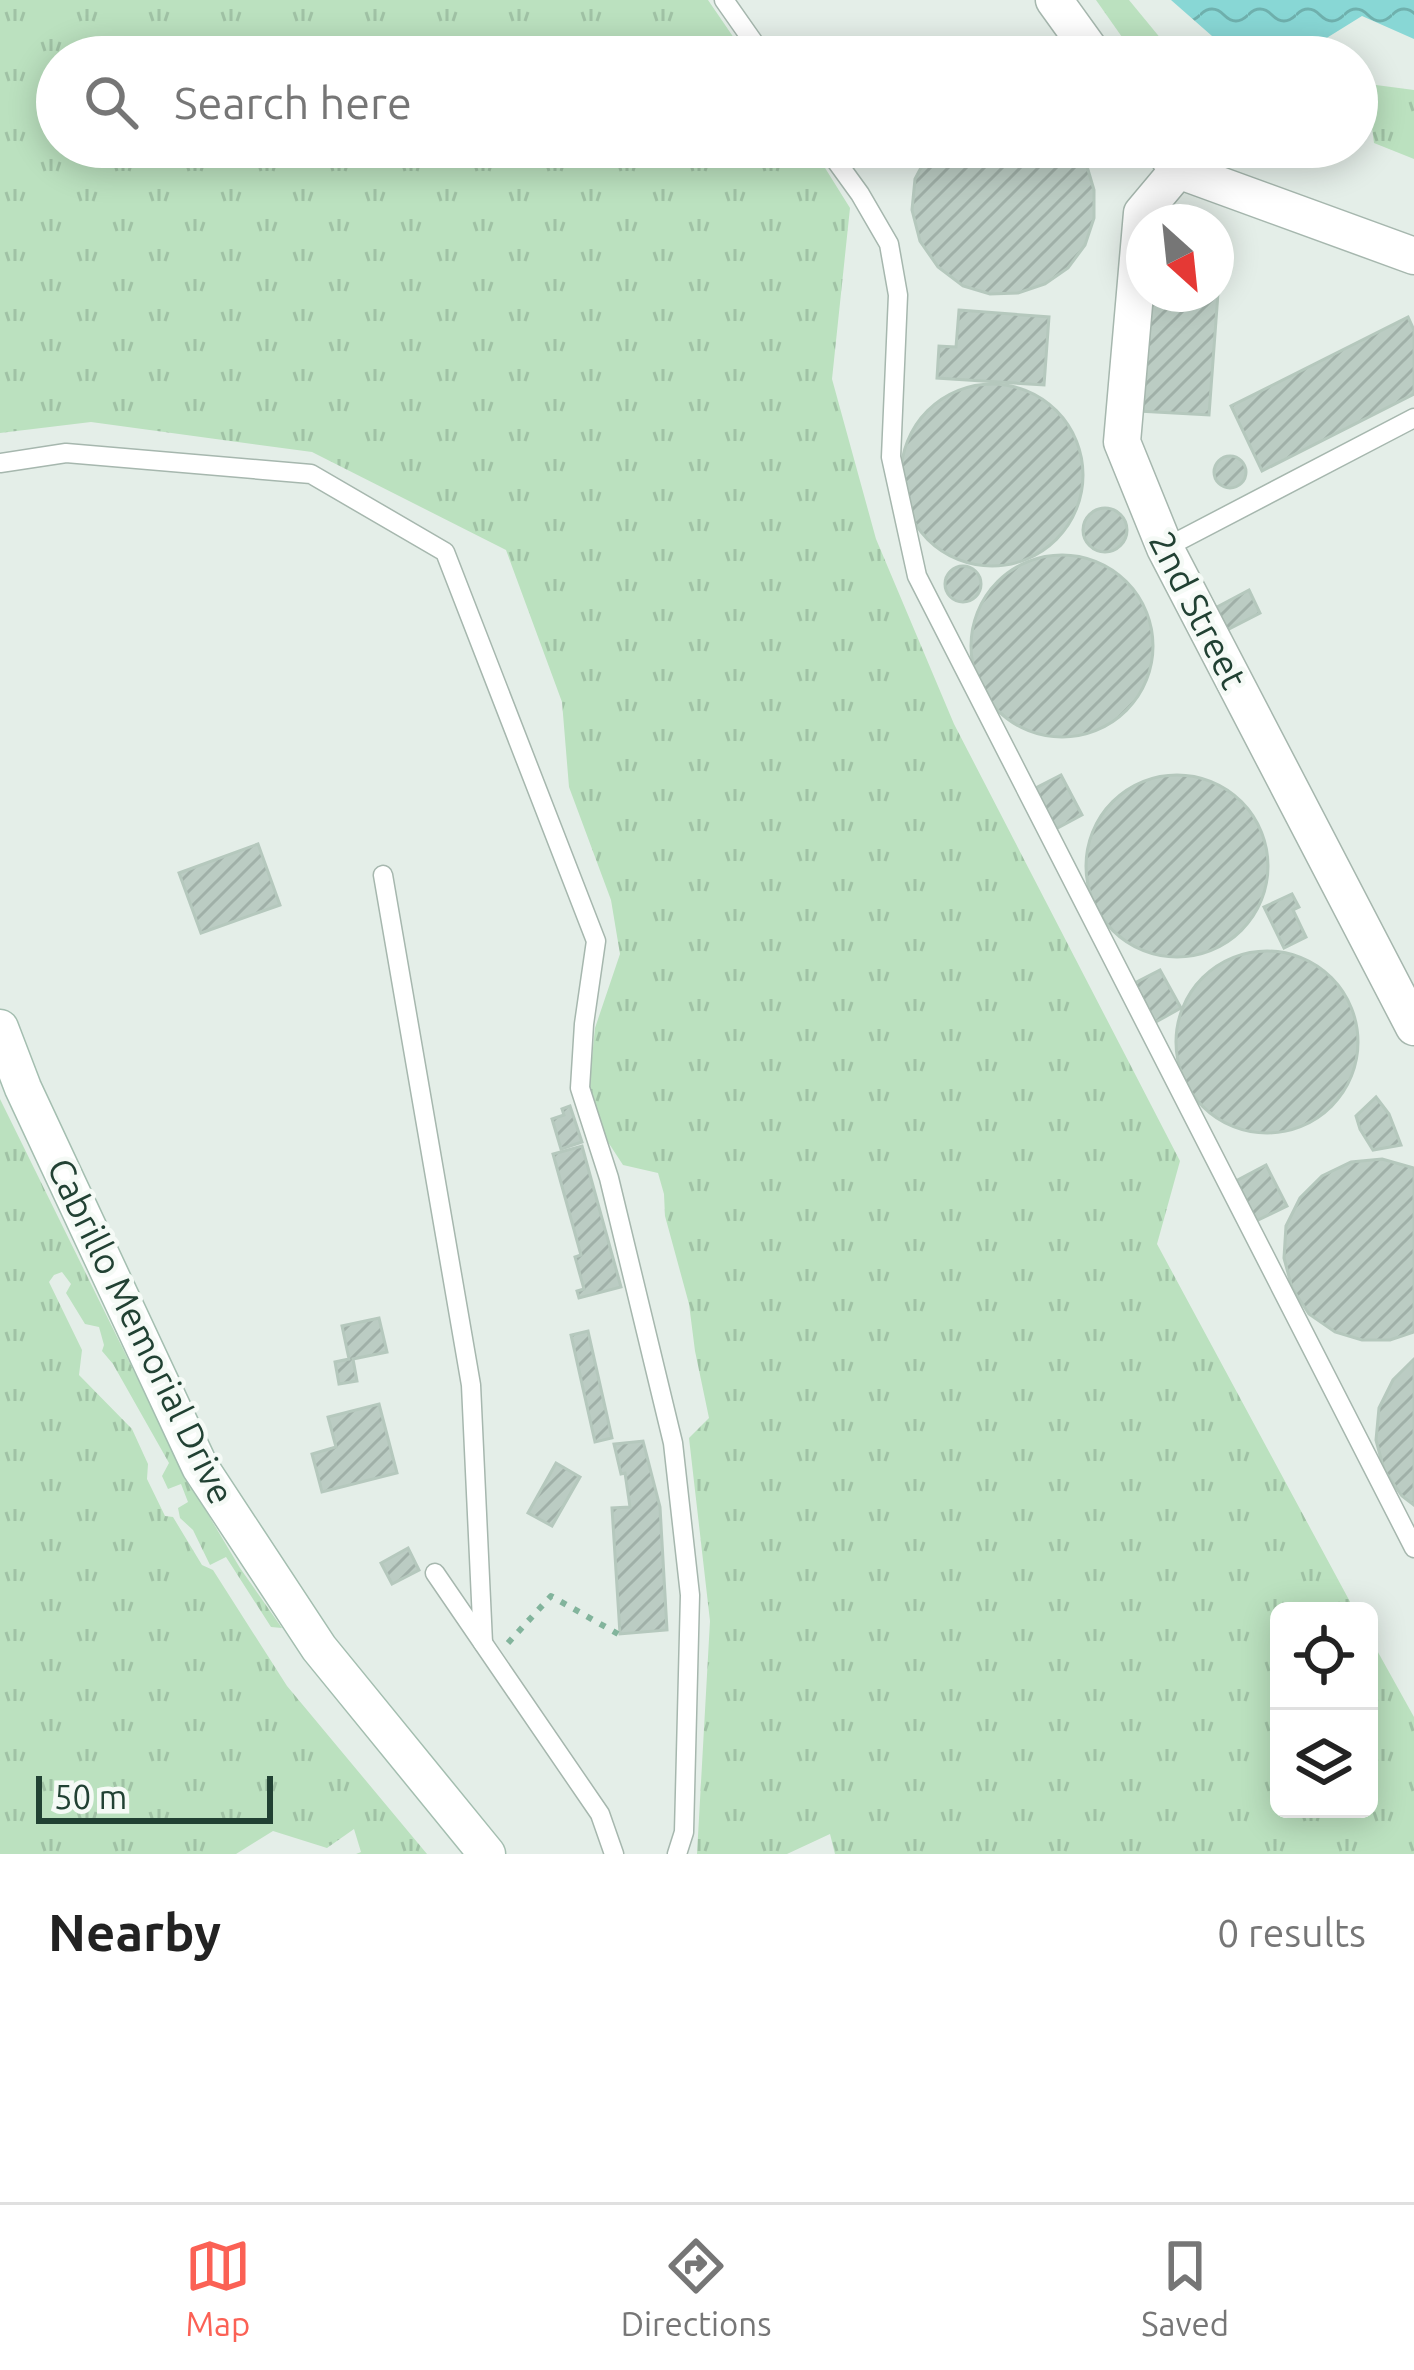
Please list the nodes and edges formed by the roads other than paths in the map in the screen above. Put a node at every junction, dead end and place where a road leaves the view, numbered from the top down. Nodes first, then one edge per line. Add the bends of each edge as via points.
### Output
1 (724, 0) edge
2 (1054, 0) edge
3 (749, 36) edge
4 (1080, 36) edge
5 (841, 168) edge
6 (1164, 168) edge
7 (1192, 168) edge
8 (1414, 256) edge
9 (1414, 418) edge
10 (0, 464) edge
11 (1165, 548) junction
12 (383, 875) dead end
13 (1414, 1027) edge
14 (0, 1028) edge
15 (0, 1054) edge
16 (23, 1088) junction
17 (1414, 1547) edge
18 (435, 1573) dead end
19 (489, 1651) junction
20 (487, 1854) edge
21 (614, 1854) edge
22 (676, 1854) edge

1 - 3 lane
2 - 4 street
5 - 17 lane via 889,244 898,295 891,457 917,577
6 - 11 street, 2nd Street via 1142,213 1122,442
7 - 8 street
9 - 11 lane
10 - 22 lane via 66,453 311,474 445,552 596,941 580,1088 673,1443 691,1595 684,1832
11 - 13 street, 2nd Street
12 - 19 lane via 471,1385
14 - 16 street, Cabrillo Memorial Drive
15 - 16 street, Cabrillo Memorial Drive
16 - 20 street, Cabrillo Memorial Drive via 200,1468 319,1648
18 - 19 lane
19 - 21 lane via 600,1814

